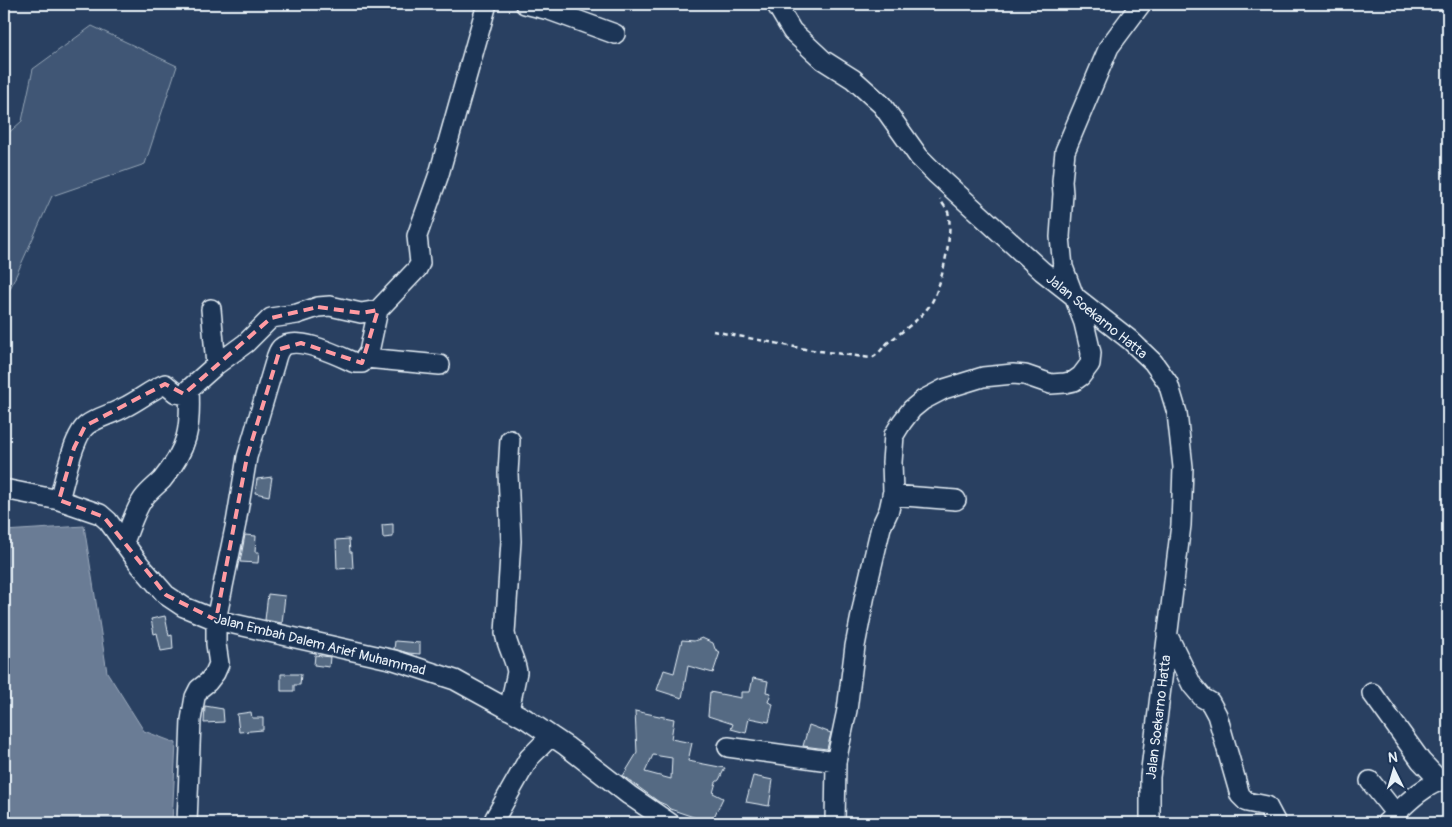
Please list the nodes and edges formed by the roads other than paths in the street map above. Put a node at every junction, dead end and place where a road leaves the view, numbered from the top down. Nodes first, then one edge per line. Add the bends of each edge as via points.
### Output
1 (487, 4) edge
2 (525, 4) edge
3 (776, 4) edge
4 (1141, 4) edge
5 (614, 34) dead end
6 (1072, 295) junction
7 (211, 309) dead end
8 (378, 310) junction
9 (366, 358) junction
10 (216, 365) junction
11 (440, 365) dead end
12 (190, 395) junction
13 (510, 440) dead end
14 (4, 489) edge
15 (892, 495) junction
16 (59, 500) junction
17 (956, 500) dead end
18 (124, 542) junction
19 (216, 620) junction
20 (1167, 634) junction
21 (1372, 693) dead end
22 (509, 710) junction
23 (551, 736) junction
24 (728, 747) dead end
25 (836, 762) junction
26 (1370, 781) dead end
27 (1444, 781) edge
28 (1391, 819) edge
29 (187, 823) edge
30 (494, 823) edge
31 (669, 823) edge
32 (835, 823) edge
33 (1150, 823) edge
34 (1276, 823) edge

1 - 8 street via 442,166 417,236 420,263
2 - 5 street
3 - 6 street, Jalan Soekarno Hatta via 792,31 823,60 853,79 882,105 919,157 937,175 1042,272
4 - 6 street via 1109,47 1066,151 1060,237 1063,267
6 - 15 street via 1091,353 1090,364 1081,376 1065,384 1050,384 1025,374 984,376 944,389 923,400 894,435
6 - 20 street, Jalan Soekarno Hatta via 1153,362 1168,383 1177,413 1183,467 1181,516
7 - 10 street
8 - 9 street
8 - 10 street via 361,313 330,306 271,318 246,343
9 - 11 street
9 - 19 street via 362,363 355,363 301,342 280,349 247,457
10 - 12 street via 189,389
12 - 16 street via 176,393 165,384 85,426 74,448
12 - 18 street via 190,428 183,448 173,466 137,509
13 - 22 street via 511,541 505,633 517,672
14 - 16 street, Jalan Embah Dalem Arief Muhammad
15 - 17 street
15 - 25 street via 865,595
16 - 18 street, Jalan Embah Dalem Arief Muhammad via 100,514
18 - 19 street, Jalan Embah Dalem Arief Muhammad via 166,595 184,607
19 - 22 street, Jalan Embah Dalem Arief Muhammad via 329,644 428,670 455,680
19 - 29 street via 219,664 208,682 198,689 191,720
20 - 33 street, Jalan Soekarno Hatta via 1150,777
20 - 34 street via 1192,685 1210,702 1217,715 1240,795 1247,802 1267,806
21 - 27 street via 1421,760
22 - 23 street, Jalan Embah Dalem Arief Muhammad
23 - 30 street via 529,758
23 - 31 street, Jalan Embah Dalem Arief Muhammad
24 - 25 street
25 - 32 street
26 - 28 street
27 - 28 street via 1427,788

